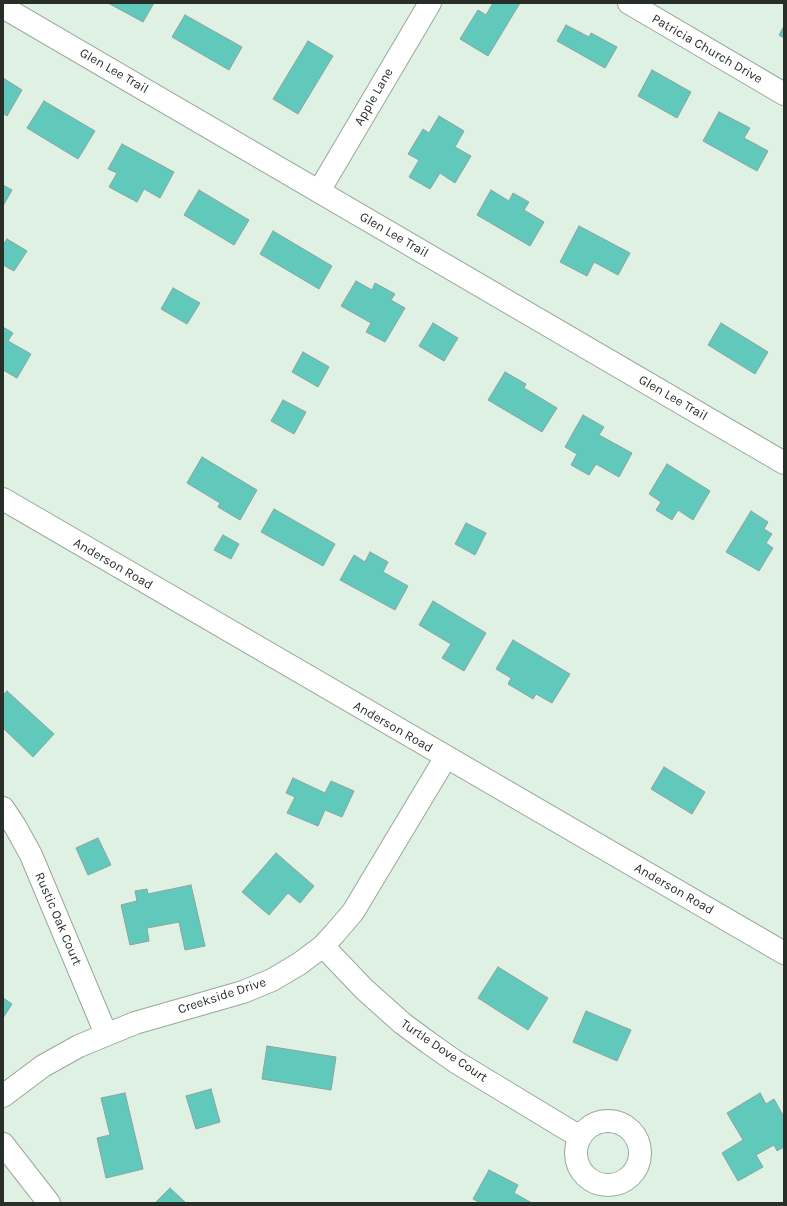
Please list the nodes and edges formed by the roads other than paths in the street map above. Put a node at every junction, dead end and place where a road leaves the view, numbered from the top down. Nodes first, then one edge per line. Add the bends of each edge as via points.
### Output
1 (430, 3) edge
2 (629, 3) edge
3 (3, 7) edge
4 (784, 94) edge
5 (319, 191) junction
6 (784, 463) edge
7 (3, 500) edge
8 (446, 757) junction
9 (3, 808) edge
10 (323, 946) junction
11 (783, 951) edge
12 (106, 1034) junction
13 (3, 1096) edge
14 (580, 1137) dead end
15 (3, 1144) edge
16 (48, 1203) edge

1 - 5 street, Apple Lane
2 - 4 street, Patricia Church Drive
3 - 5 street, Glen Lee Trail
5 - 6 street, Glen Lee Trail
7 - 8 street, Anderson Road
8 - 10 street, Creekside Drive via 356,907
8 - 11 street, Anderson Road
9 - 12 street, Rustic Oak Court via 30,855
10 - 12 street, Creekside Drive via 272,980 250,989 135,1022
10 - 14 street, Turtle Dove Court via 364,989 402,1023 456,1062
12 - 13 street, Creekside Drive via 43,1066
15 - 16 street

